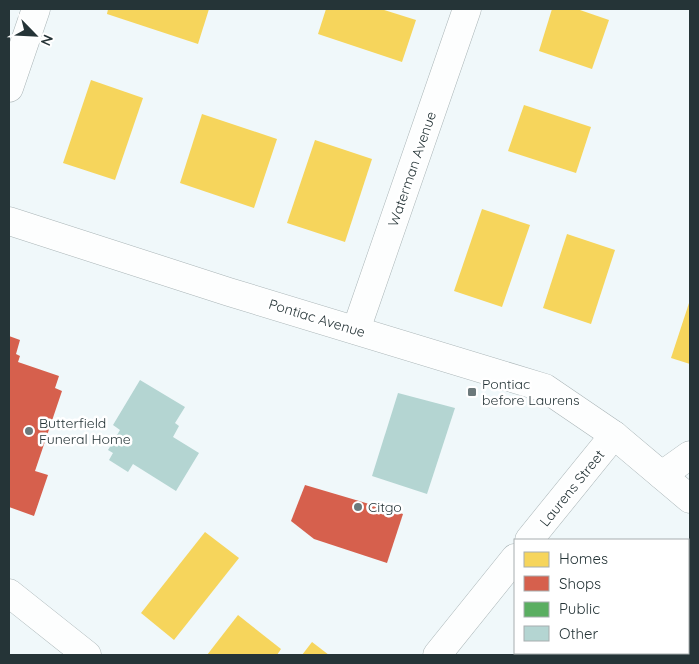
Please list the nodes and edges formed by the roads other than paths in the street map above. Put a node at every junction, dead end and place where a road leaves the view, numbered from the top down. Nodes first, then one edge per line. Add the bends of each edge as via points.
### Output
1 (36, 9) edge
2 (468, 9) edge
3 (9, 88) edge
4 (9, 222) edge
5 (356, 330) junction
6 (614, 435) junction
7 (690, 455) edge
8 (662, 475) junction
9 (690, 499) edge
10 (530, 539) edge
11 (514, 559) edge
12 (9, 593) edge
13 (87, 655) edge
14 (436, 655) edge

1 - 3 street
2 - 5 street, Waterman Avenue
4 - 5 street, Pontiac Avenue
5 - 6 street, Pontiac Avenue via 545,388
6 - 8 street, Pontiac Avenue
6 - 10 street, Laurens Street
7 - 8 street
8 - 9 street, Pontiac Avenue
11 - 14 street
12 - 13 street

